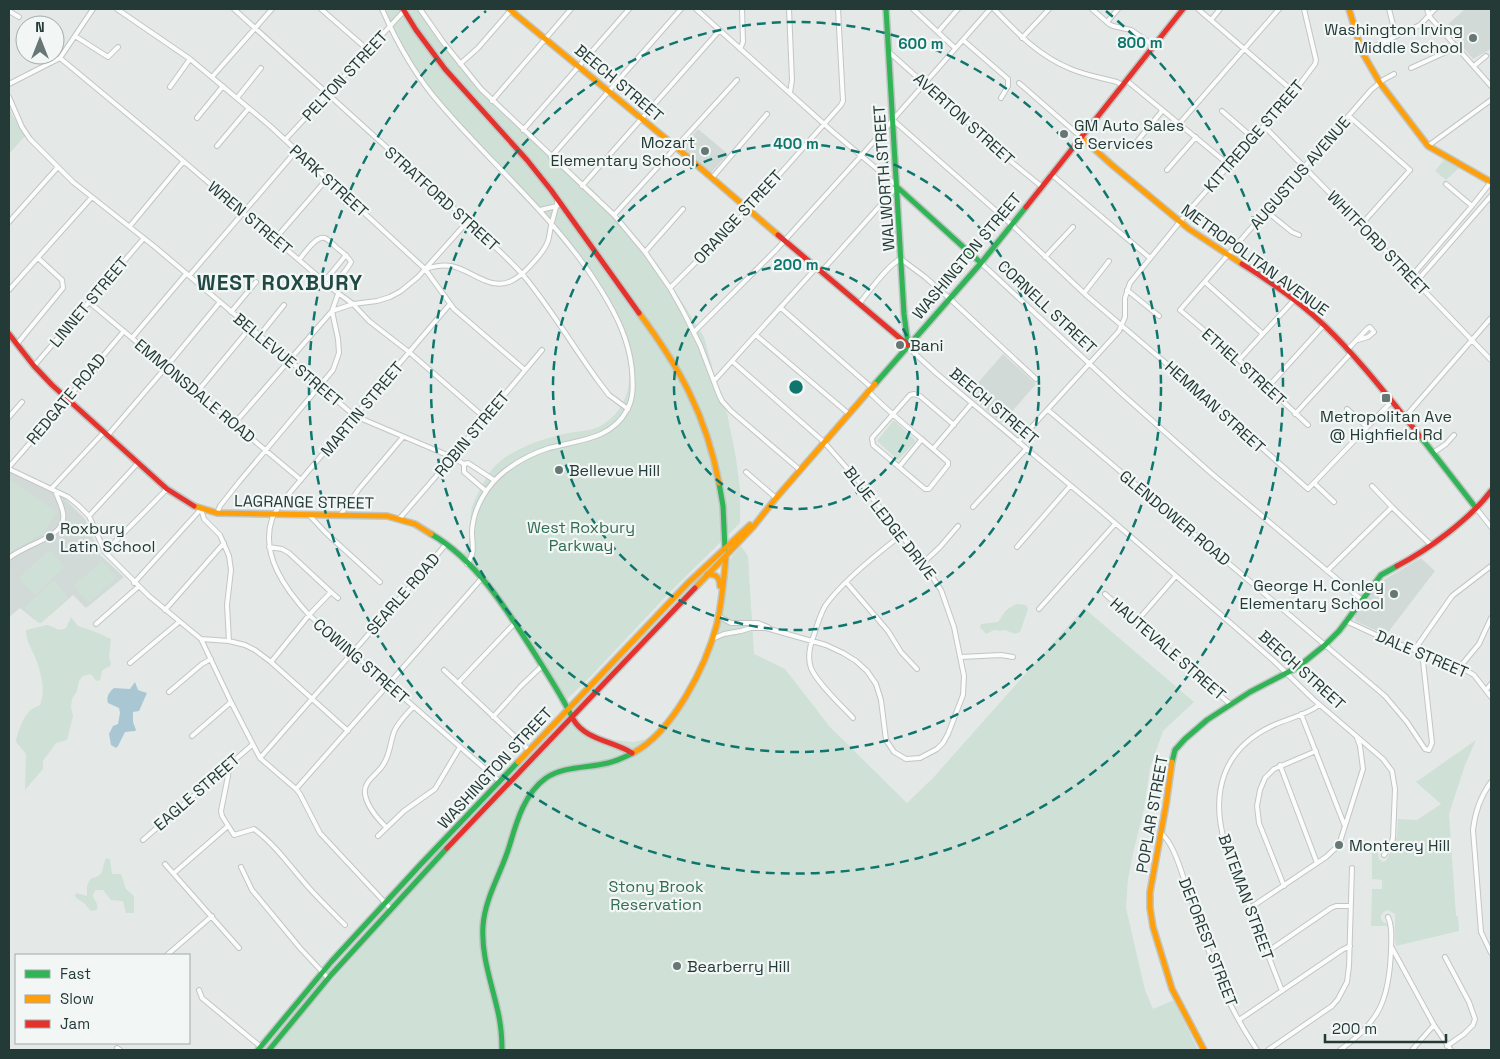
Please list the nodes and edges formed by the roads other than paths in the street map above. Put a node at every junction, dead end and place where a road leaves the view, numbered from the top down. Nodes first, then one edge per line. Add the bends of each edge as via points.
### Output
1 (93, 9) edge
2 (117, 9) edge
3 (234, 9) edge
4 (272, 9) edge
5 (321, 9) edge
6 (382, 9) edge
7 (420, 9) edge
8 (510, 9) edge
9 (571, 9) edge
10 (629, 9) edge
11 (681, 9) edge
12 (696, 9) edge
13 (742, 9) edge
14 (788, 9) edge
15 (838, 9) edge
16 (886, 9) edge
17 (913, 9) edge
18 (958, 9) edge
19 (990, 9) edge
20 (994, 9) edge
21 (1049, 9) edge
22 (1092, 9) edge
23 (1118, 9) edge
24 (1183, 9) edge
25 (1198, 9) edge
26 (1220, 9) edge
27 (1279, 9) edge
28 (1304, 9) edge
29 (1349, 9) edge
30 (1388, 9) edge
31 (1427, 9) edge
32 (1435, 9) edge
33 (403, 10) edge
34 (1429, 16) junction
35 (1211, 20) junction
36 (1107, 22) junction
37 (390, 27) junction
38 (255, 28) junction
39 (719, 31) junction
40 (938, 32) junction
41 (75, 36) junction
42 (1396, 36) junction
43 (545, 38) junction
44 (1022, 38) junction
45 (963, 40) junction
46 (1154, 45) junction
47 (118, 47) dead end
48 (1457, 47) junction
49 (955, 48) junction
50 (740, 49) junction
51 (1245, 49) junction
52 (368, 50) junction
53 (65, 51) edge
54 (888, 52) junction
55 (1362, 52) junction
56 (1486, 56) dead end
57 (190, 59) junction
58 (65, 62) edge
59 (460, 64) junction
60 (46, 65) edge
61 (579, 66) junction
62 (1474, 66) junction
63 (262, 68) dead end
64 (1411, 68) dead end
65 (1394, 74) dead end
66 (212, 77) junction
67 (736, 80) dead end
68 (1019, 83) dead end
69 (1124, 83) junction
70 (1380, 83) junction
71 (9, 84) edge
72 (924, 84) junction
73 (223, 86) junction
74 (1491, 86) edge
75 (170, 87) dead end
76 (609, 91) junction
77 (1294, 92) junction
78 (327, 93) junction
79 (790, 93) junction
80 (9, 97) edge
81 (237, 98) junction
82 (1001, 98) dead end
83 (492, 100) junction
84 (1491, 100) edge
85 (249, 108) junction
86 (1162, 111) junction
87 (1222, 111) dead end
88 (767, 114) dead end
89 (1349, 116) junction
90 (196, 118) dead end
91 (642, 118) junction
92 (893, 120) junction
93 (824, 123) junction
94 (1179, 124) junction
95 (1264, 126) junction
96 (523, 130) junction
97 (1081, 137) junction
98 (1196, 137) junction
99 (1253, 138) junction
100 (285, 140) junction
101 (1135, 144) dead end
102 (217, 146) dead end
103 (1428, 146) junction
104 (676, 147) junction
105 (296, 151) junction
106 (861, 156) junction
107 (551, 157) junction
108 (183, 162) junction
109 (1230, 164) junction
110 (58, 167) junction
111 (1304, 167) junction
112 (1167, 170) dead end
113 (1051, 174) junction
114 (712, 178) junction
115 (327, 179) junction
116 (1491, 182) edge
117 (1446, 184) dead end
118 (896, 185) junction
119 (582, 186) junction
120 (1041, 186) junction
121 (1491, 196) edge
122 (92, 197) junction
123 (559, 198) junction
124 (557, 206) junction
125 (1472, 206) junction
126 (683, 209) dead end
127 (540, 210) junction
128 (748, 210) junction
129 (1266, 211) junction
130 (243, 212) junction
131 (614, 215) junction
132 (468, 221) junction
133 (9, 222) edge
134 (551, 223) junction
135 (1181, 223) junction
136 (1011, 224) junction
137 (1362, 225) junction
138 (130, 226) junction
139 (1073, 227) dead end
140 (1299, 235) dead end
141 (144, 238) junction
142 (275, 239) junction
143 (784, 240) junction
144 (644, 252) junction
145 (1228, 255) junction
146 (346, 256) junction
147 (1045, 257) junction
148 (38, 258) junction
149 (1150, 258) junction
150 (901, 259) junction
151 (299, 260) junction
152 (1109, 262) dead end
153 (981, 263) junction
154 (425, 269) junction
155 (819, 270) junction
156 (187, 275) junction
157 (522, 275) junction
158 (1411, 277) junction
159 (256, 282) dead end
160 (324, 282) junction
161 (1204, 282) junction
162 (1416, 282) junction
163 (670, 288) junction
164 (332, 289) junction
165 (9, 290) edge
166 (1127, 290) junction
167 (1084, 293) junction
168 (338, 294) junction
169 (949, 298) junction
170 (1294, 300) junction
171 (89, 302) junction
172 (220, 302) junction
173 (353, 304) junction
174 (450, 304) junction
175 (858, 304) junction
176 (284, 305) dead end
177 (781, 308) junction
178 (332, 310) junction
179 (1180, 310) joint
180 (231, 312) junction
181 (1159, 316) dead end
182 (1491, 318) edge
183 (1324, 325) junction
184 (1121, 326) junction
185 (250, 328) junction
186 (124, 331) junction
187 (694, 332) junction
188 (9, 334) edge
189 (1263, 334) junction
190 (259, 336) junction
191 (757, 336) junction
192 (132, 338) junction
193 (1358, 340) dead end
194 (1472, 340) junction
195 (17, 344) junction
196 (908, 345) junction
197 (542, 350) dead end
198 (1350, 351) junction
199 (409, 352) junction
200 (1239, 360) junction
201 (1491, 360) edge
202 (288, 361) junction
203 (733, 362) junction
204 (1090, 364) junction
205 (34, 366) junction
206 (168, 366) junction
207 (525, 370) junction
208 (1036, 380) dead end
209 (714, 381) junction
210 (319, 388) junction
211 (1267, 388) junction
212 (871, 390) junction
213 (197, 392) junction
214 (68, 399) junction
215 (1392, 401) junction
216 (22, 402) dead end
217 (972, 404) junction
218 (628, 409) junction
219 (1348, 409) dead end
220 (1048, 410) junction
221 (849, 414) junction
222 (893, 414) junction
223 (1295, 414) junction
224 (354, 416) junction
225 (9, 417) edge
226 (485, 418) junction
227 (1405, 418) junction
228 (234, 424) junction
229 (954, 425) junction
230 (1308, 425) dead end
231 (1367, 427) junction
232 (106, 434) junction
233 (1454, 435) dead end
234 (403, 436) junction
235 (922, 439) junction
236 (824, 442) junction
237 (1018, 442) junction
238 (933, 449) junction
239 (1026, 449) junction
240 (266, 451) junction
241 (1433, 453) junction
242 (452, 457) junction
243 (138, 463) junction
244 (464, 464) junction
245 (9, 468) edge
246 (899, 468) junction
247 (800, 470) junction
248 (746, 472) dead end
249 (301, 480) junction
250 (494, 480) junction
251 (1314, 483) junction
252 (1070, 486) junction
253 (1372, 486) dead end
254 (167, 489) junction
255 (53, 490) junction
256 (1491, 490) edge
257 (486, 491) junction
258 (776, 498) junction
259 (1334, 502) dead end
260 (1392, 506) junction
261 (973, 507) dead end
262 (1476, 508) junction
263 (201, 509) junction
264 (217, 513) junction
265 (274, 514) junction
266 (341, 514) junction
267 (763, 514) junction
268 (309, 515) junction
269 (89, 516) junction
270 (400, 518) junction
271 (1115, 524) junction
272 (958, 526) dead end
273 (1491, 527) edge
274 (900, 536) junction
275 (224, 543) junction
276 (446, 544) junction
277 (1431, 545) junction
278 (270, 547) junction
279 (1017, 547) dead end
280 (725, 548) junction
281 (105, 552) junction
282 (726, 556) junction
283 (9, 558) edge
284 (923, 563) junction
285 (467, 564) junction
286 (1491, 566) edge
287 (1327, 571) junction
288 (707, 574) junction
289 (1176, 576) junction
290 (482, 578) junction
291 (380, 582) dead end
292 (846, 582) junction
293 (134, 583) junction
294 (138, 587) junction
295 (331, 592) junction
296 (1105, 594) dead end
297 (338, 598) dead end
298 (1362, 600) junction
299 (720, 606) junction
300 (165, 610) junction
301 (1039, 610) dead end
302 (309, 615) junction
303 (718, 616) junction
304 (1491, 618) edge
305 (1137, 621) junction
306 (1346, 621) junction
307 (179, 622) junction
308 (96, 624) dead end
309 (514, 624) junction
310 (770, 628) junction
311 (201, 639) junction
312 (712, 640) junction
313 (812, 640) junction
314 (229, 641) junction
315 (1325, 645) junction
316 (1415, 649) junction
317 (1422, 652) junction
318 (352, 653) junction
319 (961, 657) junction
320 (1013, 657) dead end
321 (211, 658) junction
322 (271, 662) junction
323 (130, 663) dead end
324 (542, 666) junction
325 (917, 668) dead end
326 (1459, 668) junction
327 (444, 670) dead end
328 (1287, 674) junction
329 (458, 683) junction
330 (1491, 684) edge
331 (388, 685) junction
332 (1486, 690) junction
333 (169, 692) dead end
334 (1491, 697) edge
335 (311, 699) junction
336 (231, 702) junction
337 (1230, 704) junction
338 (1319, 704) junction
339 (413, 707) junction
340 (568, 708) junction
341 (1301, 714) junction
342 (572, 716) junction
343 (494, 717) junction
344 (853, 718) dead end
345 (348, 731) junction
346 (1356, 735) junction
347 (192, 736) dead end
348 (252, 745) junction
349 (460, 747) junction
350 (529, 750) junction
351 (1316, 751) junction
352 (632, 753) junction
353 (260, 758) junction
354 (229, 765) junction
355 (1280, 765) junction
356 (499, 782) junction
357 (1491, 782) edge
358 (296, 789) junction
359 (1344, 824) junction
360 (228, 826) junction
361 (386, 827) junction
362 (1161, 833) junction
363 (378, 836) dead end
364 (142, 840) dead end
365 (1384, 855) dead end
366 (1317, 863) junction
367 (166, 864) dead end
368 (241, 867) dead end
369 (1352, 868) dead end
370 (174, 873) junction
371 (1284, 886) junction
372 (385, 904) junction
373 (1351, 906) junction
374 (391, 908) junction
375 (1250, 908) junction
376 (212, 916) junction
377 (1388, 917) dead end
378 (345, 925) dead end
379 (1350, 946) junction
380 (1391, 947) junction
381 (239, 948) dead end
382 (1266, 952) junction
383 (1491, 953) edge
384 (168, 954) edge
385 (1445, 957) dead end
386 (323, 972) junction
387 (328, 978) junction
388 (199, 990) dead end
389 (1282, 991) junction
390 (1239, 1020) junction
391 (1434, 1025) junction
392 (1447, 1046) junction
393 (259, 1048) edge
394 (269, 1050) edge
395 (502, 1050) edge
396 (1204, 1050) edge
397 (1257, 1050) edge
398 (1268, 1050) edge
399 (1340, 1050) edge
400 (1412, 1050) edge
401 (1451, 1050) edge

1 - 41 street
2 - 57 street, PARK STREET
3 - 38 street, STRATFORD STREET
4 - 38 street
5 - 52 street
6 - 37 street
7 - 59 street
8 - 43 main road, BEECH STREET
8 - 59 street via 478,48
9 - 43 street
10 - 61 street
11 - 76 street
12 - 39 street, CORNELL STREET
13 - 50 street via 743,42
14 - 79 street
15 - 93 street, ORANGE STREET via 843,101
16 - 54 main road, WALWORTH STREET
17 - 40 street
18 - 40 street
19 - 45 street
20 - 44 street
21 - 44 street
22 - 36 street
23 - 36 street
24 - 46 main road, WASHINGTON STREET
25 - 35 street
26 - 35 street
27 - 51 street
28 - 77 street, KITTREDGE STREET via 1316,63
29 - 55 main road
30 - 42 street
31 - 34 street
32 - 34 street
33 - 37 street, PELTON STREET
33 - 123 main road via 445,71
34 - 42 street via 1420,25
34 - 48 street
35 - 51 street
36 - 46 street via 1131,30
37 - 52 street, PELTON STREET
37 - 127 street via 440,105
38 - 66 street
38 - 78 street, STRATFORD STREET
39 - 50 street, CORNELL STREET
39 - 91 street
40 - 49 street
41 - 47 street via 108,57
41 - 53 street
42 - 55 street
43 - 61 main road, BEECH STREET
43 - 83 street
44 - 69 street via 1072,70
45 - 49 street
45 - 82 street via 1008,79
46 - 69 main road, WASHINGTON STREET
48 - 62 street
48 - 64 street
49 - 72 street
50 - 79 street, CORNELL STREET
51 - 77 street
51 - 94 street
52 - 78 street, PELTON STREET
54 - 72 street, AVERTON STREET
54 - 92 main road, WALWORTH STREET
55 - 70 main road
56 - 62 street
57 - 66 street, PARK STREET
57 - 75 street
58 - 108 street, WREN STREET
59 - 83 street
60 - 71 street
61 - 76 main road, BEECH STREET
61 - 96 street
62 - 74 street
63 - 81 street
65 - 70 street, AUGUSTUS AVENUE
66 - 73 street, PARK STREET
67 - 104 street
68 - 97 street, METROPOLITAN AVENUE
69 - 86 street
69 - 97 main road, WASHINGTON STREET
70 - 89 street, AUGUSTUS AVENUE
70 - 103 main road
72 - 92 street
72 - 120 street, AVERTON STREET
73 - 81 street, PARK STREET
73 - 90 street
76 - 91 main road, BEECH STREET
76 - 107 street
77 - 95 street, KITTREDGE STREET
78 - 100 street, PELTON STREET
78 - 132 street, STRATFORD STREET
79 - 93 street, CORNELL STREET
80 - 110 street, BELLEVUE STREET via 30,139
81 - 85 street, PARK STREET
83 - 96 street
84 - 103 street
85 - 100 street, PARK STREET
85 - 102 street
86 - 94 street
86 - 101 street
87 - 99 street
88 - 114 street
89 - 111 street, AUGUSTUS AVENUE
89 - 137 street via 1410,170
91 - 104 main road, BEECH STREET
91 - 119 street
92 - 106 street
92 - 118 main road, WALWORTH STREET
92 - 136 street, HEMMAN STREET
93 - 106 street, CORNELL STREET
93 - 128 street, ORANGE STREET
94 - 98 street
95 - 99 street, KITTREDGE STREET
95 - 111 street, WHITFORD STREET
96 - 107 street
97 - 113 main road, WASHINGTON STREET
97 - 135 main road, METROPOLITAN AVENUE
98 - 109 street
98 - 112 street
99 - 109 street, KITTREDGE STREET
100 - 105 street, PARK STREET
103 - 116 main road
104 - 114 main road, BEECH STREET
104 - 131 street
105 - 115 street, PARK STREET
105 - 130 street
106 - 118 street, CORNELL STREET
106 - 143 street
107 - 119 street
108 - 130 street, WREN STREET
108 - 138 street
109 - 135 street, KITTREDGE STREET
110 - 122 street, BELLEVUE STREET
110 - 133 street
111 - 129 street, AUGUSTUS AVENUE
111 - 137 street, WHITFORD STREET
113 - 120 main road, WASHINGTON STREET
113 - 149 street
114 - 128 main road, BEECH STREET
115 - 142 street
115 - 154 street, PARK STREET
116 - 125 street
117 - 125 street
118 - 150 main road, WALWORTH STREET
118 - 153 main road, CORNELL STREET
118 - 155 street
119 - 131 street
120 - 136 main road, WASHINGTON STREET
121 - 162 street
122 - 138 street, BELLEVUE STREET
122 - 148 street
123 - 124 street
123 - 280 main road via 667,352 697,407 722,499
124 - 127 street
124 - 134 street
125 - 158 street
126 - 144 street
127 - 134 street
128 - 143 main road, BEECH STREET
128 - 163 street, ORANGE STREET
129 - 140 street
129 - 145 street, AUGUSTUS AVENUE
130 - 142 street, WREN STREET
130 - 156 street
131 - 144 street
132 - 154 street
132 - 157 street, STRATFORD STREET
134 - 157 street via 544,250
134 - 218 street via 594,279 626,337 633,388
135 - 145 main road, METROPOLITAN AVENUE
135 - 149 street, KITTREDGE STREET
136 - 147 street, HEMMAN STREET
136 - 153 main road, WASHINGTON STREET
137 - 158 street, WHITFORD STREET
138 - 141 street, BELLEVUE STREET
139 - 147 street
141 - 156 street, BELLEVUE STREET
141 - 171 street, LINNET STREET
142 - 151 street, WREN STREET
143 - 155 main road, BEECH STREET
143 - 187 street
144 - 163 street
145 - 161 street, AUGUSTUS AVENUE
145 - 170 main road, METROPOLITAN AVENUE
146 - 151 street via 320,237
146 - 160 street
146 - 164 street via 350,264
147 - 167 street, HEMMAN STREET
148 - 165 street
148 - 195 street via 62,280 62,288
149 - 166 street, KITTREDGE STREET
150 - 169 street
150 - 175 street
150 - 196 main road, WALWORTH STREET
151 - 160 street, WREN STREET
152 - 167 street
153 - 169 main road, WASHINGTON STREET
153 - 204 street, CORNELL STREET
154 - 157 street via 446,265 459,267 502,285 514,282
154 - 173 street via 390,297
154 - 174 street, PARK STREET
155 - 175 main road, BEECH STREET
155 - 177 street
156 - 172 street, BELLEVUE STREET
156 - 192 street
157 - 218 street, STRATFORD STREET via 598,382
158 - 162 street, WHITFORD STREET
159 - 180 street
160 - 164 street, WREN STREET
161 - 179 street, AUGUSTUS AVENUE
161 - 189 street
162 - 194 street, WHITFORD STREET
163 - 187 street
164 - 168 street, WREN STREET
166 - 181 street
166 - 184 street, KITTREDGE STREET
167 - 184 street, HEMMAN STREET
168 - 173 street, WREN STREET
168 - 178 street
169 - 196 main road, WASHINGTON STREET
169 - 208 street
170 - 183 main road, METROPOLITAN AVENUE
170 - 189 street
171 - 186 street, EMMONSDALE ROAD
171 - 205 street, LINNET STREET
172 - 180 street, BELLEVUE STREET
172 - 206 street
173 - 178 street
173 - 199 street, WREN STREET
174 - 199 street, MARTIN STREET
174 - 207 street, PARK STREET
175 - 196 main road, BEECH STREET
176 - 190 street
177 - 191 street
177 - 212 street
178 - 202 street
178 - 210 street via 339,352 333,370
179 - 200 street, ETHEL STREET
180 - 185 street, BELLEVUE STREET
182 - 194 street
183 - 198 main road, METROPOLITAN AVENUE
183 - 211 street
184 - 204 street, KITTREDGE STREET
184 - 251 street, HEMMAN STREET via 1308,489
185 - 190 street, BELLEVUE STREET
185 - 213 street
186 - 192 street, EMMONSDALE ROAD
186 - 214 street, REDGATE ROAD
187 - 209 street
188 - 195 main road, LAGRANGE STREET
189 - 200 street
190 - 202 street, BELLEVUE STREET
191 - 203 street
191 - 221 street
192 - 206 street, EMMONSDALE ROAD
193 - 198 street
194 - 201 street, WHITFORD STREET
194 - 227 street
195 - 205 main road, LAGRANGE STREET
196 - 212 main road, WASHINGTON STREET
196 - 217 street, BEECH STREET
197 - 207 street, ROBIN STREET
198 - 215 main road, METROPOLITAN AVENUE
198 - 223 street
199 - 224 street, MARTIN STREET
199 - 226 street, WREN STREET
200 - 211 street, ETHEL STREET
202 - 210 street, BELLEVUE STREET
202 - 228 street
203 - 209 street
203 - 236 street, BLUE LEDGE DRIVE
204 - 220 street, KITTREDGE STREET
204 - 287 street, CORNELL STREET
205 - 214 main road, LAGRANGE STREET
206 - 213 street, EMMONSDALE ROAD
206 - 232 street
207 - 226 street, ROBIN STREET
209 - 247 street via 722,401 731,411
210 - 224 street, BELLEVUE STREET
210 - 240 street
211 - 223 street, ETHEL STREET
212 - 221 main road, WASHINGTON STREET
212 - 222 street
213 - 228 street, EMMONSDALE ROAD
214 - 232 main road, LAGRANGE STREET
214 - 245 street, REDGATE ROAD
215 - 227 main road, METROPOLITAN AVENUE
215 - 231 street
216 - 225 street
217 - 229 street
217 - 237 street, BEECH STREET
218 - 250 street via 612,429 603,434 523,459
219 - 231 street
220 - 237 street, KITTREDGE STREET
220 - 315 street, GLENDOWER ROAD
221 - 236 main road, WASHINGTON STREET
222 - 229 street via 910,395 918,394
222 - 235 street
222 - 246 street via 872,438 873,445
223 - 230 street, ETHEL STREET
224 - 234 street, BELLEVUE STREET
224 - 249 street, MARTIN STREET
226 - 242 street, ROBIN STREET
227 - 241 main road, METROPOLITAN AVENUE
228 - 240 street, EMMONSDALE ROAD
229 - 238 street
231 - 251 street
232 - 243 main road, LAGRANGE STREET
232 - 255 street
233 - 241 street
234 - 242 street, BELLEVUE STREET
234 - 266 street
235 - 238 street
235 - 246 street
236 - 247 main road, WASHINGTON STREET
236 - 274 street, BLUE LEDGE DRIVE via 868,491
237 - 239 street, BEECH STREET
238 - 246 street via 948,462 948,466 929,489
239 - 252 street, BEECH STREET
239 - 261 street
240 - 249 street, EMMONSDALE ROAD
240 - 264 street via 224,500
241 - 262 main road, METROPOLITAN AVENUE
242 - 244 street, BELLEVUE STREET
242 - 270 street, ROBIN STREET
243 - 254 main road, LAGRANGE STREET
243 - 269 street
244 - 250 street, BELLEVUE STREET via 468,462
244 - 257 street, BELLEVUE STREET via 464,472
245 - 255 street
247 - 258 main road, WASHINGTON STREET
248 - 258 street
249 - 265 street, MARTIN STREET
250 - 257 street
251 - 259 street
252 - 271 street, BEECH STREET
252 - 279 street
253 - 260 street
254 - 263 main road, LAGRANGE STREET via 182,501
254 - 281 street
255 - 269 street via 68,497
255 - 283 street via 64,514 62,524 55,533
256 - 262 main road, POPLAR STREET
257 - 285 street via 473,521 473,556
258 - 267 main road, WASHINGTON STREET
260 - 277 street
260 - 287 street
262 - 273 street, METROPOLITAN AVENUE
262 - 277 main road, POPLAR STREET
263 - 264 main road, LAGRANGE STREET
263 - 275 street via 204,519
263 - 293 street
264 - 265 main road, LAGRANGE STREET
265 - 268 main road, LAGRANGE STREET
265 - 278 street, COWING STREET
266 - 268 main road, LAGRANGE STREET
266 - 270 main road, LAGRANGE STREET
267 - 280 main road, WASHINGTON STREET
267 - 282 main road, WASHINGTON STREET
268 - 291 street
269 - 281 street
270 - 276 main road, LAGRANGE STREET via 419,525
271 - 289 street, BEECH STREET
271 - 301 street
272 - 284 street
274 - 284 street, BLUE LEDGE DRIVE
274 - 292 street
275 - 300 street
275 - 314 street via 231,570 227,605
276 - 285 main road, LAGRANGE STREET
276 - 318 street, SEARLE ROAD
277 - 298 main road, POPLAR STREET via 1381,575
278 - 295 street via 289,553
278 - 302 street, COWING STREET via 285,585
280 - 282 main road
280 - 340 main road, WASHINGTON STREET
281 - 293 street
282 - 288 main road, WASHINGTON STREET
282 - 299 main road
284 - 319 street, BLUE LEDGE DRIVE via 941,590
285 - 290 main road, LAGRANGE STREET
286 - 316 street via 1452,596
287 - 298 street, CORNELL STREET
288 - 299 main road via 715,574 721,580
288 - 342 main road, WASHINGTON STREET
289 - 305 street
289 - 328 street, BEECH STREET
290 - 309 main road, LAGRANGE STREET
290 - 331 street
292 - 313 street via 825,606
292 - 325 street
293 - 294 street
294 - 300 street
294 - 308 street
295 - 297 street
295 - 302 street
296 - 305 street, HAUTEVALE STREET
298 - 306 main road, POPLAR STREET
299 - 303 main road
300 - 307 street
302 - 318 street, COWING STREET
302 - 322 street
303 - 310 street, BLUE LEDGE DRIVE via 731,623 758,623
303 - 312 main road
304 - 326 street via 1479,644
305 - 337 street, HAUTEVALE STREET
306 - 315 main road, POPLAR STREET
306 - 316 street, DALE STREET
307 - 311 street
307 - 323 street
309 - 324 main road, LAGRANGE STREET
309 - 329 street
310 - 312 street, BLUE LEDGE DRIVE via 753,627
310 - 313 street, BLUE LEDGE DRIVE
311 - 314 street
311 - 321 street
312 - 352 main road via 694,682 672,715 658,734
313 - 319 street, BLUE LEDGE DRIVE via 856,661 872,677 881,700 886,740 894,752 906,759 928,755 948,734 963,695
313 - 344 street via 809,657 816,677
314 - 322 street via 245,645
315 - 317 street, GLENDOWER ROAD via 1385,696 1429,750 1432,743
315 - 328 main road, POPLAR STREET
316 - 317 street, DALE STREET
317 - 326 street, DALE STREET
318 - 331 street, COWING STREET
318 - 335 street, SEARLE ROAD
319 - 320 street
321 - 333 street
321 - 336 street
322 - 335 street
324 - 340 main road, LAGRANGE STREET
324 - 343 street
326 - 332 street, DALE STREET via 1474,675
327 - 329 street
328 - 337 main road, POPLAR STREET
328 - 338 street, BEECH STREET
329 - 343 street
330 - 332 street
331 - 339 street, COWING STREET
331 - 345 street
332 - 334 street, DALE STREET
335 - 345 street
335 - 353 street, SEARLE ROAD
336 - 347 street
336 - 348 street
337 - 362 main road, POPLAR STREET via 1175,750
338 - 341 street, BATEMAN STREET via 1314,710
338 - 346 street, BEECH STREET
339 - 349 street, COWING STREET
339 - 361 street via 400,722 383,767 371,777 366,789 368,804
340 - 342 main road, LAGRANGE STREET
340 - 350 main road, WASHINGTON STREET
341 - 351 street
341 - 375 street, BATEMAN STREET via 1274,724 1245,743 1236,752 1222,782 1218,813 1220,826
342 - 352 main road, LAGRANGE STREET via 590,735
342 - 374 main road, WASHINGTON STREET
343 - 350 street
345 - 358 street
346 - 359 street via 1363,769
346 - 365 street, BEECH STREET via 1383,759 1394,777 1394,836
348 - 353 street
348 - 354 street, EAGLE STREET
349 - 356 street, COWING STREET
349 - 361 street via 435,789
350 - 356 main road, WASHINGTON STREET
351 - 355 street
351 - 359 street
352 - 395 main road via 616,761 544,779 523,809 490,892 482,927 485,963 500,1020
353 - 358 street
354 - 360 street via 221,811
354 - 364 street, EAGLE STREET
355 - 366 street
355 - 371 street via 1265,778 1257,806 1259,823
356 - 372 main road, WASHINGTON STREET
357 - 383 street via 1477,807 1473,830 1481,932
358 - 372 street via 320,833
359 - 366 street via 1339,845
360 - 370 street
360 - 378 street via 234,835 254,829 258,832
361 - 363 street
362 - 390 street, DEFOREST STREET via 1173,852 1221,984
362 - 396 main road, POPLAR STREET via 1150,892 1153,927 1172,989
366 - 371 street
367 - 370 street
368 - 386 street via 252,890
369 - 373 street
370 - 376 street
371 - 375 street
372 - 374 street
372 - 386 main road, WASHINGTON STREET
373 - 379 street
373 - 382 street via 1330,908
374 - 387 main road, WASHINGTON STREET
375 - 382 street, BATEMAN STREET
376 - 381 street
376 - 384 street
377 - 380 street
379 - 389 street
379 - 398 street via 1347,982 1338,999
380 - 391 street
380 - 399 street via 1388,985 1382,1006 1366,1029
382 - 389 street, BATEMAN STREET
385 - 392 street via 1475,1018 1464,1034
386 - 387 street
386 - 393 main road, WASHINGTON STREET
387 - 394 main road, WASHINGTON STREET
388 - 393 street via 202,998
389 - 390 street
390 - 397 street, DEFOREST STREET
391 - 392 street
391 - 400 street
392 - 401 street

